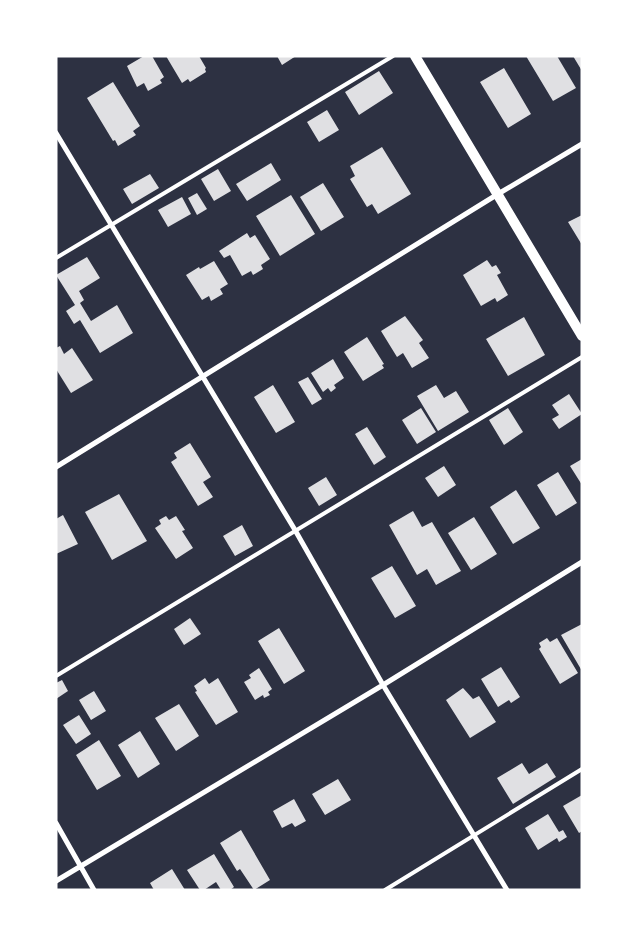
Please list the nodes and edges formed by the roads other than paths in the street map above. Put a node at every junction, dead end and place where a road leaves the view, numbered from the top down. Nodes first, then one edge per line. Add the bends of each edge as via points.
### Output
1 (393, 56) edge
2 (415, 56) edge
3 (56, 133) edge
4 (582, 144) edge
5 (498, 194) junction
6 (113, 226) junction
7 (56, 258) edge
8 (582, 336) edge
9 (582, 357) edge
10 (201, 376) junction
11 (56, 467) edge
12 (295, 530) junction
13 (582, 562) edge
14 (56, 676) edge
15 (383, 685) junction
16 (582, 769) edge
17 (56, 823) edge
18 (475, 836) junction
19 (82, 866) junction
20 (56, 881) edge
21 (94, 890) edge
22 (384, 890) edge
23 (507, 890) edge

1 - 6 lane
2 - 5 main road
3 - 6 street
4 - 5 street
5 - 8 main road
5 - 10 street
6 - 7 lane
6 - 10 street
9 - 12 lane
10 - 11 street
10 - 12 street
12 - 14 lane
12 - 15 street
13 - 15 street
15 - 18 street
15 - 19 street
16 - 18 lane
17 - 19 street
18 - 22 lane
18 - 23 street
19 - 20 street
19 - 21 street

